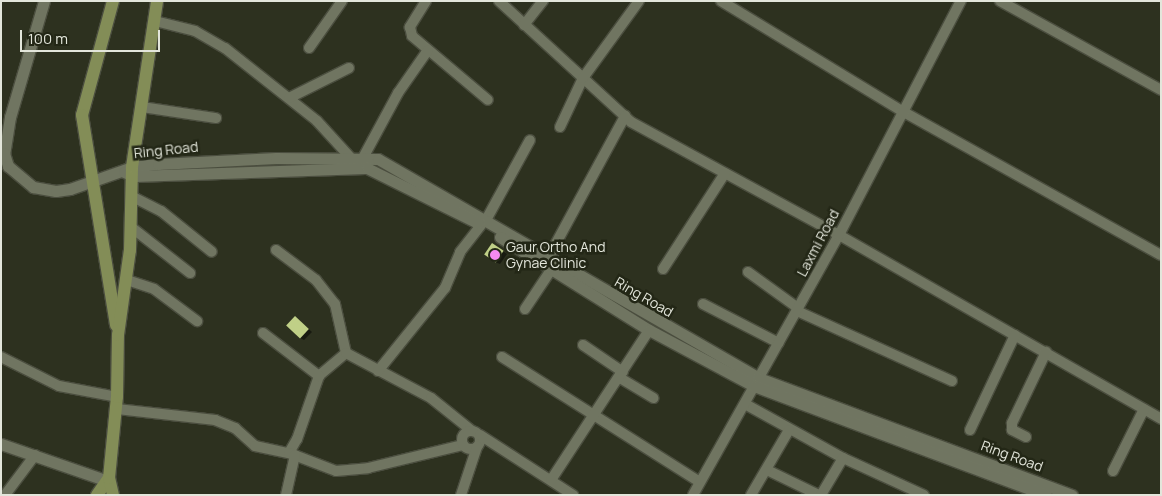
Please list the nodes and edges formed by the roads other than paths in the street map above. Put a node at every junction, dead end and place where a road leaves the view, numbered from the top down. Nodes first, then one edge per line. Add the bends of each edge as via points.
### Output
1 (44, 1) edge
2 (113, 1) edge
3 (157, 1) edge
4 (342, 1) edge
5 (426, 1) edge
6 (499, 1) edge
7 (543, 1) edge
8 (639, 1) edge
9 (721, 1) edge
10 (961, 1) edge
11 (1000, 1) edge
12 (155, 21) junction
13 (524, 25) junction
14 (309, 48) dead end
15 (428, 50) junction
16 (349, 68) dead end
17 (583, 78) junction
18 (1161, 90) edge
19 (289, 98) junction
20 (488, 100) dead end
21 (142, 107) junction
22 (902, 111) junction
23 (625, 116) junction
24 (216, 118) dead end
25 (560, 127) dead end
26 (530, 140) dead end
27 (364, 156) junction
28 (350, 157) junction
29 (130, 171) junction
30 (725, 173) junction
31 (91, 183) junction
32 (133, 197) junction
33 (484, 222) junction
34 (131, 227) junction
35 (839, 235) junction
36 (276, 250) dead end
37 (212, 252) dead end
38 (1161, 255) edge
39 (550, 264) junction
40 (663, 269) dead end
41 (748, 272) dead end
42 (190, 273) dead end
43 (127, 280) junction
44 (703, 304) dead end
45 (524, 309) dead end
46 (798, 310) junction
47 (197, 321) dead end
48 (649, 330) junction
49 (263, 333) dead end
50 (118, 335) junction
51 (1015, 335) junction
52 (779, 343) junction
53 (583, 344) dead end
54 (1046, 352) junction
55 (346, 353) junction
56 (1, 357) edge
57 (502, 357) dead end
58 (378, 371) junction
59 (622, 375) junction
60 (320, 376) junction
61 (952, 381) dead end
62 (756, 382) junction
63 (653, 398) dead end
64 (117, 403) junction
65 (745, 404) junction
66 (1144, 409) junction
67 (595, 417) junction
68 (1161, 419) edge
69 (789, 430) junction
70 (970, 430) dead end
71 (476, 433) junction
72 (1026, 437) dead end
73 (1, 444) edge
74 (463, 445) junction
75 (477, 447) junction
76 (292, 454) junction
77 (34, 455) junction
78 (843, 458) junction
79 (767, 470) junction
80 (1113, 471) dead end
81 (107, 479) junction
82 (551, 480) junction
83 (700, 482) junction
84 (5, 495) edge
85 (97, 495) edge
86 (113, 495) edge
87 (286, 495) edge
88 (460, 495) edge
89 (573, 495) edge
90 (693, 495) edge
91 (751, 495) edge
92 (820, 495) edge
93 (924, 495) edge
94 (1046, 495) edge
95 (1072, 495) edge

1 - 31 street via 10,116 4,153 8,166 33,186 56,191
2 - 31 main road via 82,115
3 - 12 main road
4 - 14 street
5 - 15 street via 410,32
6 - 13 street
7 - 13 street
8 - 17 street
9 - 22 street
10 - 22 street, Laxmi Road
11 - 18 street
12 - 19 street via 209,37
12 - 21 main road
13 - 17 street
15 - 20 street
15 - 27 street via 398,93
16 - 19 street
17 - 23 street
17 - 25 street
19 - 28 street via 317,121
21 - 24 street
21 - 29 main road
22 - 35 street, Laxmi Road
22 - 38 street
23 - 30 street
23 - 39 street
26 - 33 street
27 - 28 street, Ring Road
27 - 33 street, Ring Road via 394,166
28 - 29 street, Ring Road via 221,160
29 - 31 street
29 - 32 main road
29 - 33 street, Ring Road via 367,168
30 - 35 street
30 - 40 street
31 - 50 main road
32 - 34 main road
32 - 37 street via 162,211
33 - 39 street, Ring Road
33 - 58 street via 460,252 445,288
34 - 42 street
34 - 43 main road
35 - 46 street, Laxmi Road
35 - 51 street
36 - 55 street via 316,280 335,304
39 - 45 street
39 - 48 street, Ring Road
39 - 62 street, Ring Road
41 - 46 street
43 - 47 street via 154,289
43 - 50 main road
44 - 52 street
46 - 52 street, Laxmi Road
46 - 61 street
48 - 59 street
48 - 62 street, Ring Road
49 - 60 street
50 - 64 main road
51 - 54 street
51 - 70 street
52 - 62 street, Laxmi Road
53 - 59 street
54 - 66 street
54 - 72 street via 1012,423 1012,430
55 - 58 street
55 - 60 street
56 - 64 street via 59,386
57 - 67 street
58 - 71 street via 445,407
59 - 63 street
59 - 67 street
60 - 76 street
62 - 65 street, Laxmi Road
62 - 94 street, Ring Road
62 - 95 street, Ring Road
64 - 76 street via 215,420 235,428 255,446
64 - 81 main road
65 - 69 street
65 - 83 street, Laxmi Road
66 - 68 street
66 - 80 street
67 - 82 street
67 - 83 street
69 - 78 street
69 - 79 street
71 - 74 street via 463,436
71 - 75 street
71 - 82 street
73 - 77 street
74 - 75 street via 471,449
74 - 76 street via 346,471 324,468
75 - 88 street
76 - 87 street
77 - 81 street
77 - 84 street
78 - 92 street
78 - 93 street
79 - 91 street
79 - 92 street
81 - 85 main road
81 - 86 main road
82 - 89 street
83 - 90 street, Laxmi Road

